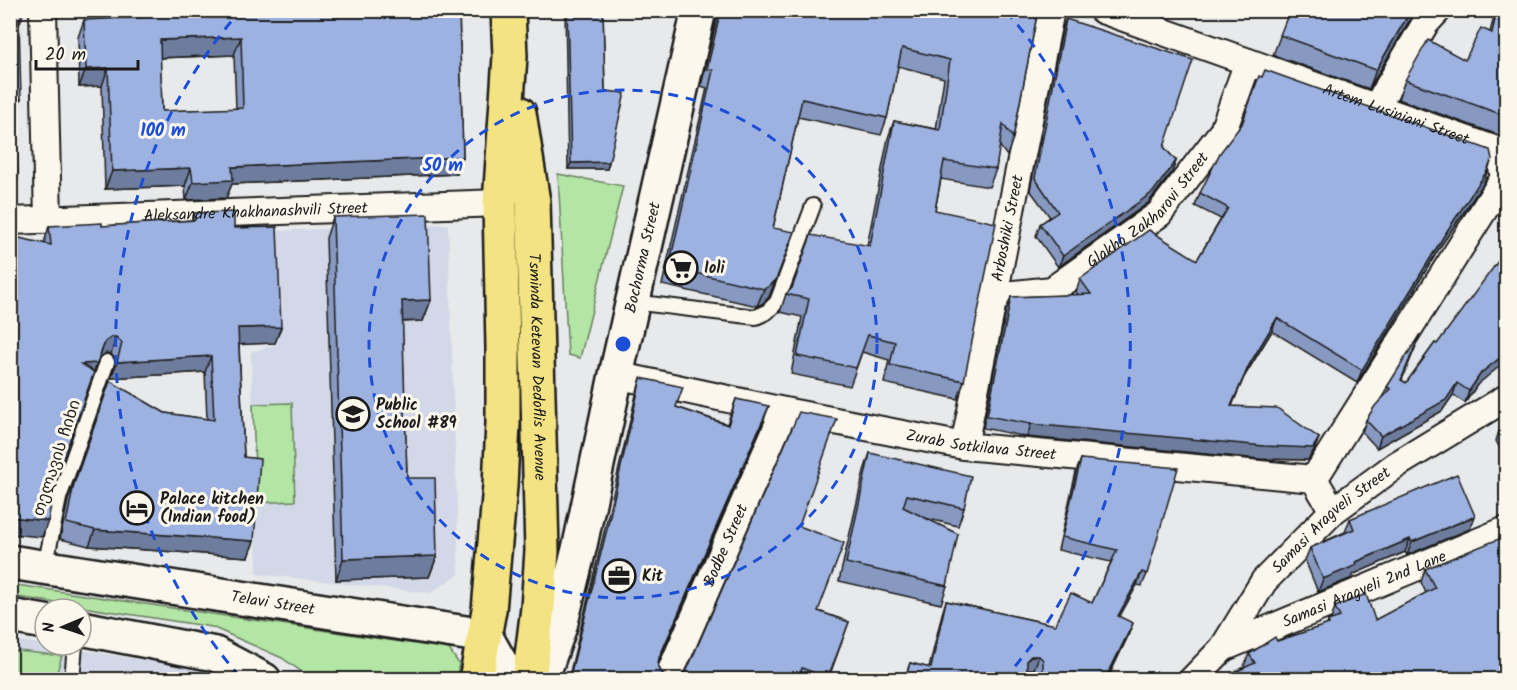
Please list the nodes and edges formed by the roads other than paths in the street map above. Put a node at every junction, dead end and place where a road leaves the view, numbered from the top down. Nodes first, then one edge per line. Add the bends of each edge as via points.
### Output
1 (43, 10) edge
2 (508, 10) edge
3 (699, 10) edge
4 (1051, 10) edge
5 (1102, 10) edge
6 (1438, 10) edge
7 (510, 56) junction
8 (1248, 62) junction
9 (1376, 107) junction
10 (500, 203) junction
11 (813, 206) dead end
12 (48, 220) junction
13 (10, 221) edge
14 (995, 296) junction
15 (633, 302) junction
16 (107, 362) edge
17 (616, 375) junction
18 (1506, 398) edge
19 (784, 411) junction
20 (964, 446) junction
21 (1314, 479) junction
22 (1333, 511) junction
23 (1506, 530) edge
24 (10, 562) edge
25 (45, 567) junction
26 (10, 616) edge
27 (33, 620) edge
28 (93, 630) edge
29 (485, 636) junction
30 (1223, 648) junction
31 (74, 657) edge
32 (72, 680) edge
33 (264, 680) edge
34 (476, 680) edge
35 (510, 680) edge
36 (529, 680) edge
37 (541, 680) edge
38 (667, 680) edge
39 (1192, 680) edge

1 - 12 street
2 - 7 main road, Tsminda Ketevan Dedoflis Avenue
3 - 15 street, Bochorma Street
4 - 14 street, Arboshiki Street
5 - 8 street, Artem Lusiniani Street
6 - 9 street via 1425,24
7 - 10 main road, Tsminda Ketevan Dedoflis Avenue
7 - 36 main road, Tsminda Ketevan Dedoflis Avenue via 533,202 542,551
8 - 9 street, Artem Lusiniani Street
8 - 14 street, Glakho Zakharovi Street via 1223,131 1160,214 1052,290
9 - 21 street, Artem Lusiniani Street via 1499,151 1504,178
10 - 12 street, Aleksandre Khakhanashvili Street
10 - 29 main road, Tsminda Ketevan Dedoflis Avenue via 503,423
11 - 15 lane via 777,302 767,312 756,316
12 - 13 street, Aleksandre Khakhanashvili Street
14 - 20 street, Arboshiki Street
15 - 17 street, Bochorma Street
16 - 25 lane, თელავის ჩიხი via 59,498
17 - 19 street, Zurab Sotkilava Street
17 - 37 street, Bochorma Street via 563,615
18 - 22 street, Samasi Aragveli Street via 1396,465
19 - 20 street, Zurab Sotkilava Street
19 - 38 street, Bodbe Street
20 - 21 street, Zurab Sotkilava Street
21 - 22 street
22 - 30 street, Samasi Aragveli Street via 1264,581
23 - 30 street, Samasi Aragveli 2nd Lane
24 - 25 street, Telavi Street
25 - 29 street, Telavi Street
26 - 27 street
28 - 33 street via 215,654
29 - 34 main road, Tsminda Ketevan Dedoflis Avenue
29 - 35 street
30 - 39 street, Samasi Aragveli Street
31 - 32 lane

